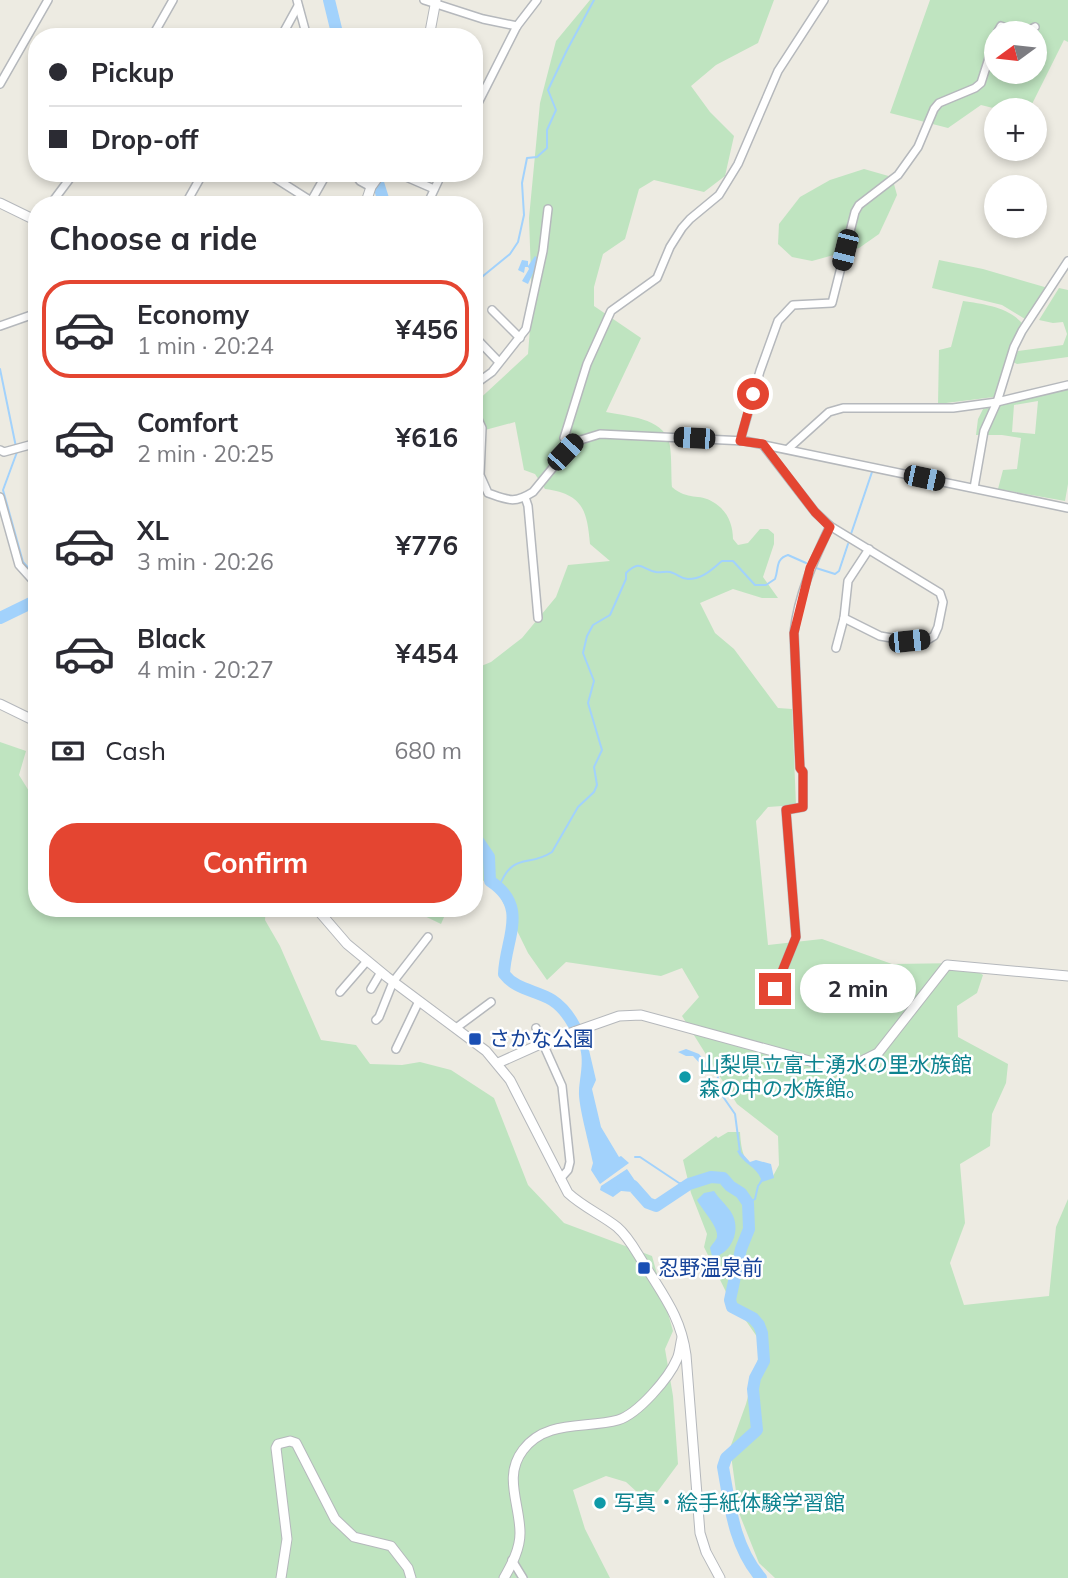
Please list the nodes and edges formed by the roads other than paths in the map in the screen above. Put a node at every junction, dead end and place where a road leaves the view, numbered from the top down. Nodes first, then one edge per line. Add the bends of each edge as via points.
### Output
1 (48, 0) edge
2 (173, 0) edge
3 (424, 0) edge
4 (537, 0) edge
5 (824, 0) edge
6 (435, 2) edge
7 (297, 3) edge
8 (517, 26) junction
9 (32, 28) edge
10 (157, 28) edge
11 (285, 28) edge
12 (304, 28) edge
13 (431, 28) edge
14 (28, 35) edge
15 (984, 73) edge
16 (0, 84) edge
17 (483, 93) edge
18 (280, 182) edge
19 (362, 182) edge
20 (375, 182) edge
21 (418, 182) edge
22 (438, 182) edge
23 (371, 187) junction
24 (434, 189) junction
25 (300, 196) edge
26 (368, 196) edge
27 (431, 196) edge
28 (0, 203) edge
29 (548, 209) dead end
30 (28, 217) edge
31 (1068, 261) edge
32 (492, 310) dead end
33 (28, 316) edge
34 (0, 326) edge
35 (520, 338) junction
36 (483, 345) edge
37 (499, 362) junction
38 (483, 378) edge
39 (1068, 385) edge
40 (997, 402) junction
41 (564, 438) dead end
42 (740, 441) junction
43 (763, 444) junction
44 (28, 446) edge
45 (788, 449) junction
46 (1, 453) edge
47 (483, 482) edge
48 (974, 488) junction
49 (0, 497) edge
50 (524, 497) junction
51 (1068, 508) edge
52 (830, 527) junction
53 (869, 549) junction
54 (28, 575) edge
55 (538, 618) dead end
56 (844, 618) junction
57 (836, 648) dead end
58 (0, 704) edge
59 (28, 718) edge
60 (324, 917) edge
61 (428, 937) dead end
62 (367, 961) junction
63 (381, 972) junction
64 (1068, 976) edge
65 (393, 982) junction
66 (371, 989) dead end
67 (775, 989) dead end
68 (340, 992) dead end
69 (419, 1001) junction
70 (491, 1002) dead end
71 (376, 1020) dead end
72 (456, 1028) junction
73 (536, 1028) dead end
74 (544, 1042) junction
75 (396, 1049) dead end
76 (498, 1063) junction
77 (560, 1178) junction
78 (683, 1333) junction
79 (512, 1560) junction
80 (282, 1578) edge
81 (411, 1578) edge
82 (504, 1578) edge
83 (523, 1578) edge
84 (720, 1578) edge

1 - 9 street
2 - 10 street
3 - 6 street
4 - 8 street
5 - 41 street via 778,71 738,164 719,195 682,228 657,278 611,311 587,364
6 - 8 street
6 - 13 street
7 - 11 street
7 - 12 street
8 - 17 street
14 - 16 street
15 - 42 street via 975,88 939,103 918,147 898,175 855,212 832,303 793,305 778,321
18 - 25 street
19 - 23 street
20 - 23 street
21 - 24 street
22 - 24 street
23 - 26 street
24 - 27 street
28 - 30 street
29 - 35 street via 534,302
31 - 40 street via 1018,339
32 - 35 street
33 - 34 street
35 - 37 street
36 - 37 street
37 - 38 street
39 - 40 street
40 - 45 street via 953,408 842,408 829,412
40 - 48 street via 984,431
42 - 43 street
42 - 50 street via 600,434 574,442
43 - 45 street
43 - 52 street
44 - 46 street
45 - 48 street
47 - 50 street via 488,493 510,501
48 - 51 street
49 - 54 street via 19,565
50 - 55 street
52 - 53 street
52 - 67 street via 810,568 794,633 803,807 786,810 796,937
53 - 56 street via 848,581
53 - 56 street via 940,593 938,627 929,639 909,641 880,636
56 - 57 street
58 - 59 street
60 - 62 street
61 - 65 street
62 - 63 street
62 - 68 street
63 - 65 street
63 - 66 street
64 - 74 street via 947,965 878,1053 860,1062 828,1066 640,1015 619,1017
65 - 69 street
65 - 71 street
69 - 72 street
69 - 75 street
70 - 72 street
72 - 76 street
73 - 74 street
74 - 76 street
74 - 77 street via 562,1086 570,1162
76 - 77 street
77 - 78 street via 579,1203 630,1241
78 - 79 street via 677,1359 659,1387 631,1413 621,1419 560,1427 525,1447 514,1465 512,1480 520,1535
78 - 84 street via 701,1533
79 - 82 street
79 - 83 street
80 - 81 street via 287,1539 276,1448 290,1441 296,1443 335,1519 354,1537 391,1546

